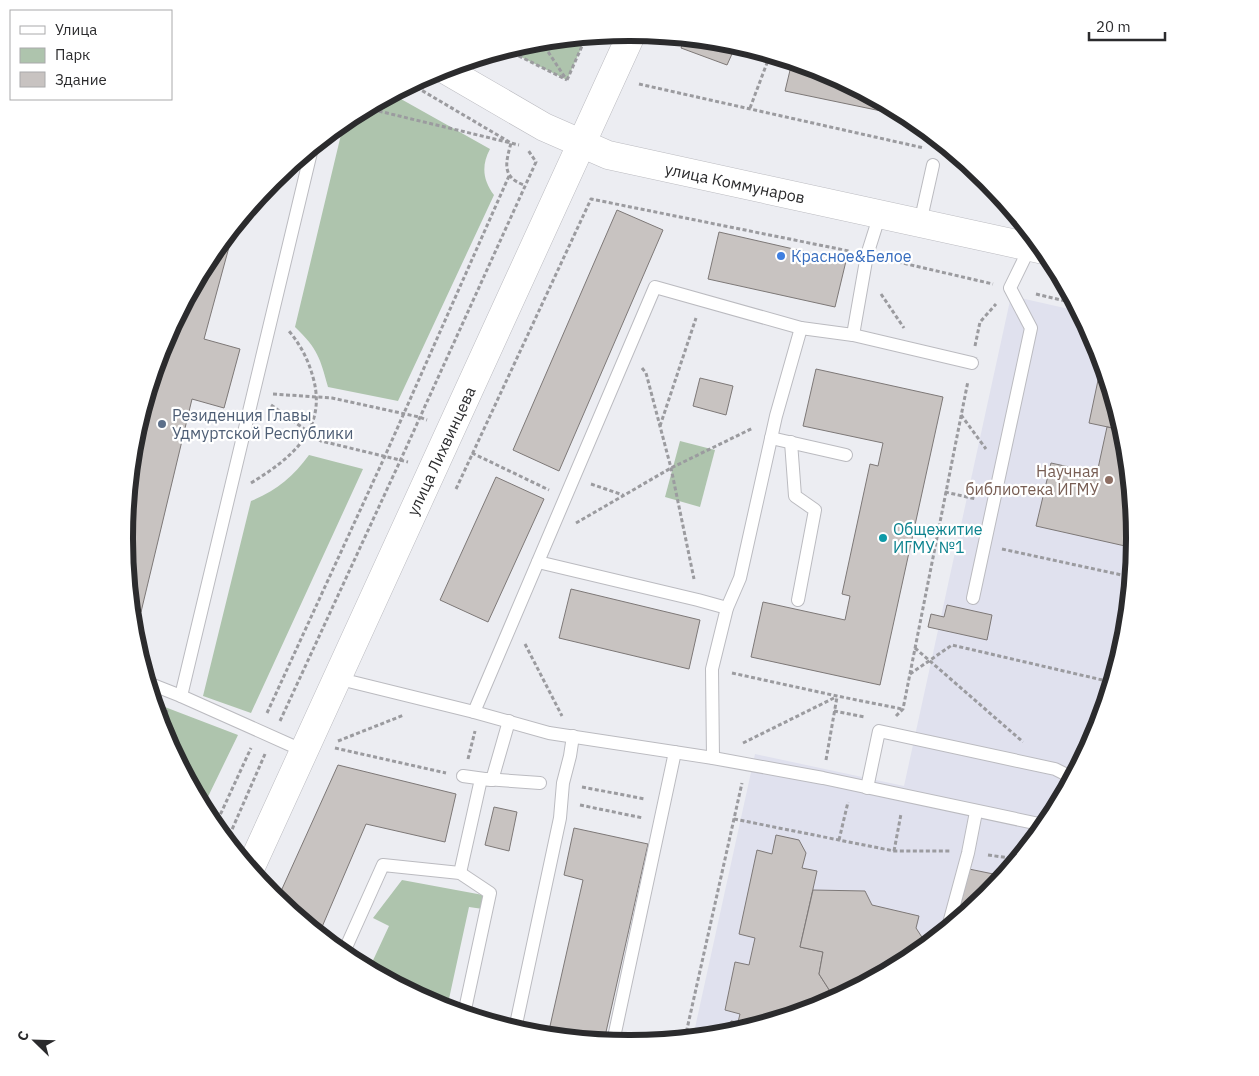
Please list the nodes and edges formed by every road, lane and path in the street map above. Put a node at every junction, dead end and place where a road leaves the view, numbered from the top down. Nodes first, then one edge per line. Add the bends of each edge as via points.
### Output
1 (628, 41) edge
2 (583, 43) edge
3 (546, 49) edge
4 (516, 55) edge
5 (768, 61) edge
6 (454, 74) edge
7 (567, 80) junction
8 (638, 85) dead end
9 (419, 88) edge
10 (750, 108) junction
11 (377, 111) edge
12 (511, 143) junction
13 (581, 144) junction
14 (926, 148) dead end
15 (309, 159) edge
16 (933, 165) dead end
17 (509, 176) junction
18 (524, 185) junction
19 (591, 199) dead end
20 (880, 214) junction
21 (920, 223) junction
22 (1031, 246) edge
23 (1034, 250) edge
24 (867, 255) junction
25 (864, 271) junction
26 (1010, 288) junction
27 (701, 300) junction
28 (1066, 301) edge
29 (272, 314) junction
30 (800, 328) junction
31 (853, 335) junction
32 (629, 348) junction
33 (921, 351) junction
34 (972, 363) junction
35 (254, 393) junction
36 (317, 397) junction
37 (404, 414) junction
38 (961, 415) junction
39 (776, 416) junction
40 (419, 417) junction
41 (660, 427) junction
42 (450, 430) junction
43 (309, 432) junction
44 (771, 438) junction
45 (791, 442) junction
46 (472, 454) dead end
47 (846, 455) dead end
48 (385, 456) junction
49 (401, 459) junction
50 (671, 468) junction
51 (1001, 470) junction
52 (432, 472) junction
53 (574, 478) junction
54 (230, 492) junction
55 (945, 492) junction
56 (624, 496) junction
57 (565, 498) junction
58 (994, 503) junction
59 (548, 539) junction
60 (984, 546) junction
61 (538, 562) junction
62 (1124, 576) edge
63 (973, 598) dead end
64 (698, 600) junction
65 (798, 600) dead end
66 (727, 608) junction
67 (513, 621) junction
68 (914, 647) junction
69 (929, 661) junction
70 (712, 669) junction
71 (909, 675) junction
72 (336, 678) junction
73 (1105, 681) edge
74 (156, 686) edge
75 (181, 696) junction
76 (837, 696) junction
77 (434, 702) junction
78 (902, 709) junction
79 (477, 713) junction
80 (509, 722) junction
81 (259, 730) junction
82 (879, 731) junction
83 (273, 736) junction
84 (573, 736) junction
85 (338, 741) dead end
86 (335, 748) dead end
87 (304, 751) junction
88 (675, 752) junction
89 (713, 758) junction
90 (746, 764) junction
91 (1055, 769) junction
92 (1066, 774) edge
93 (464, 776) junction
94 (823, 778) junction
95 (492, 780) junction
96 (540, 783) dead end
97 (563, 783) junction
98 (853, 785) junction
99 (868, 788) junction
100 (562, 802) junction
101 (664, 802) junction
102 (976, 812) junction
103 (219, 818) edge
104 (734, 819) junction
105 (660, 822) junction
106 (1036, 824) edge
107 (899, 825) dead end
108 (230, 834) edge
109 (839, 840) junction
110 (894, 851) junction
111 (941, 851) dead end
112 (253, 862) edge
113 (460, 873) junction
114 (951, 916) edge
115 (347, 946) edge
116 (466, 1006) edge
117 (516, 1021) edge
118 (685, 1032) edge
119 (615, 1035) edge

1 - 13 street, улица Лихвинцева
2 - 7 path
3 - 7 path
4 - 7 path
5 - 10 path
6 - 13 street, улица Коммунаров via 544,127
8 - 10 path
9 - 12 path
10 - 14 path
11 - 12 path
12 - 17 path via 506,162
12 - 18 path via 527,148 536,162
13 - 20 street, улица Коммунаров via 608,155
13 - 42 street, улица Лихвинцева
15 - 29 lane
16 - 21 lane
17 - 18 path
17 - 37 path
18 - 40 path
19 - 24 path
20 - 21 street, улица Коммунаров
20 - 24 lane
21 - 22 street, улица Коммунаров
23 - 26 lane
24 - 25 lane
24 - 26 path
25 - 31 lane
25 - 33 path
26 - 28 path
26 - 34 path via 980,322
26 - 51 lane via 1030,328
27 - 30 lane
27 - 32 lane via 655,287
27 - 41 path
29 - 35 lane
29 - 36 path via 304,350
30 - 31 lane
30 - 39 lane
31 - 33 lane
32 - 41 path via 646,374
32 - 53 lane
33 - 34 lane
34 - 38 path
35 - 36 path
35 - 43 path
35 - 54 lane
36 - 37 path
36 - 43 path via 317,409
37 - 40 path
37 - 48 path
38 - 51 path
38 - 55 path
39 - 44 lane
39 - 50 path
40 - 42 path
40 - 49 path
41 - 50 path
42 - 52 street, улица Лихвинцева
43 - 48 path via 321,441
43 - 54 path via 287,458 268,473
44 - 45 lane
44 - 66 lane via 740,578
45 - 47 lane
45 - 65 lane via 796,496 815,510
46 - 57 path
48 - 49 path
48 - 81 path
49 - 52 path
49 - 83 path
50 - 56 path
50 - 64 path
51 - 58 lane
52 - 72 street, улица Лихвинцева
53 - 56 path
53 - 57 lane
54 - 75 lane
55 - 58 path
55 - 68 path
56 - 59 path
57 - 59 lane
58 - 60 lane
59 - 61 lane
60 - 62 path
60 - 63 lane
61 - 64 lane
61 - 67 lane
64 - 66 lane
66 - 70 lane
67 - 79 lane
67 - 84 path
68 - 69 path
68 - 71 path
69 - 71 path
69 - 73 path via 952,645
69 - 91 path
70 - 76 path
70 - 89 lane
71 - 78 path
72 - 77 lane
72 - 87 street, улица Лихвинцева
74 - 75 lane
75 - 81 lane
76 - 78 path
76 - 89 path
76 - 94 path
77 - 79 lane
77 - 85 path
78 - 82 path
79 - 80 lane
79 - 93 path
80 - 84 lane
80 - 95 lane
81 - 83 lane
81 - 103 path
82 - 91 lane
82 - 99 lane
83 - 87 lane
83 - 108 path
84 - 88 lane
84 - 97 lane
86 - 93 path
87 - 112 street, улица Лихвинцева
88 - 89 lane
88 - 101 lane
89 - 90 lane
90 - 94 lane
90 - 104 path
91 - 92 lane
93 - 95 lane
94 - 98 lane
95 - 96 lane
95 - 113 lane via 481,779
97 - 100 lane
97 - 101 path
98 - 99 lane
98 - 109 path
99 - 102 lane
100 - 105 path
100 - 117 lane
101 - 105 lane
102 - 106 lane
102 - 114 lane
104 - 109 path
104 - 118 path
105 - 119 lane
107 - 110 path
109 - 110 path
110 - 111 path
113 - 115 lane via 383,865
113 - 116 lane via 490,893

